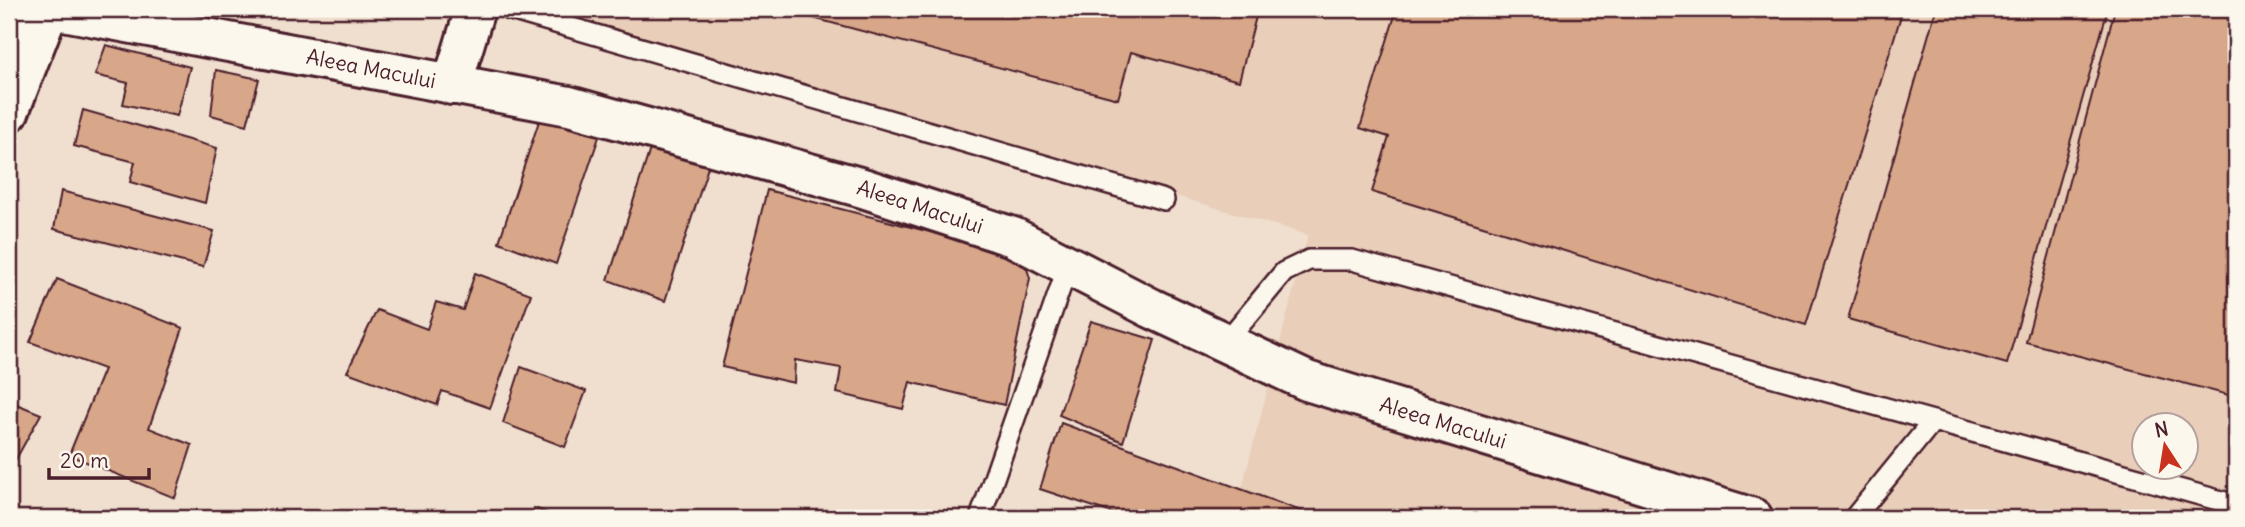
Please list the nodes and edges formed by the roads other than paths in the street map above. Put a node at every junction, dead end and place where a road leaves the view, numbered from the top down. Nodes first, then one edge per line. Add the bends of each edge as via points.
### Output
1 (14, 9) edge
2 (51, 9) edge
3 (475, 9) edge
4 (507, 9) edge
5 (9, 22) edge
6 (452, 85) junction
7 (9, 112) edge
8 (1164, 200) dead end
9 (1068, 265) junction
10 (1225, 343) junction
11 (1933, 421) junction
12 (2236, 505) edge
13 (980, 518) edge
14 (1753, 518) edge
15 (1854, 518) edge

1 - 5 street
2 - 6 street, Aleea Macului
2 - 7 street
3 - 6 street
4 - 8 lane
6 - 9 street, Aleea Macului via 569,106 863,188 1013,237
9 - 10 street, Aleea Macului
9 - 13 lane
10 - 11 lane via 1284,272 1310,260 1352,260
10 - 14 street, Aleea Macului via 1307,381
11 - 12 lane
11 - 15 lane

